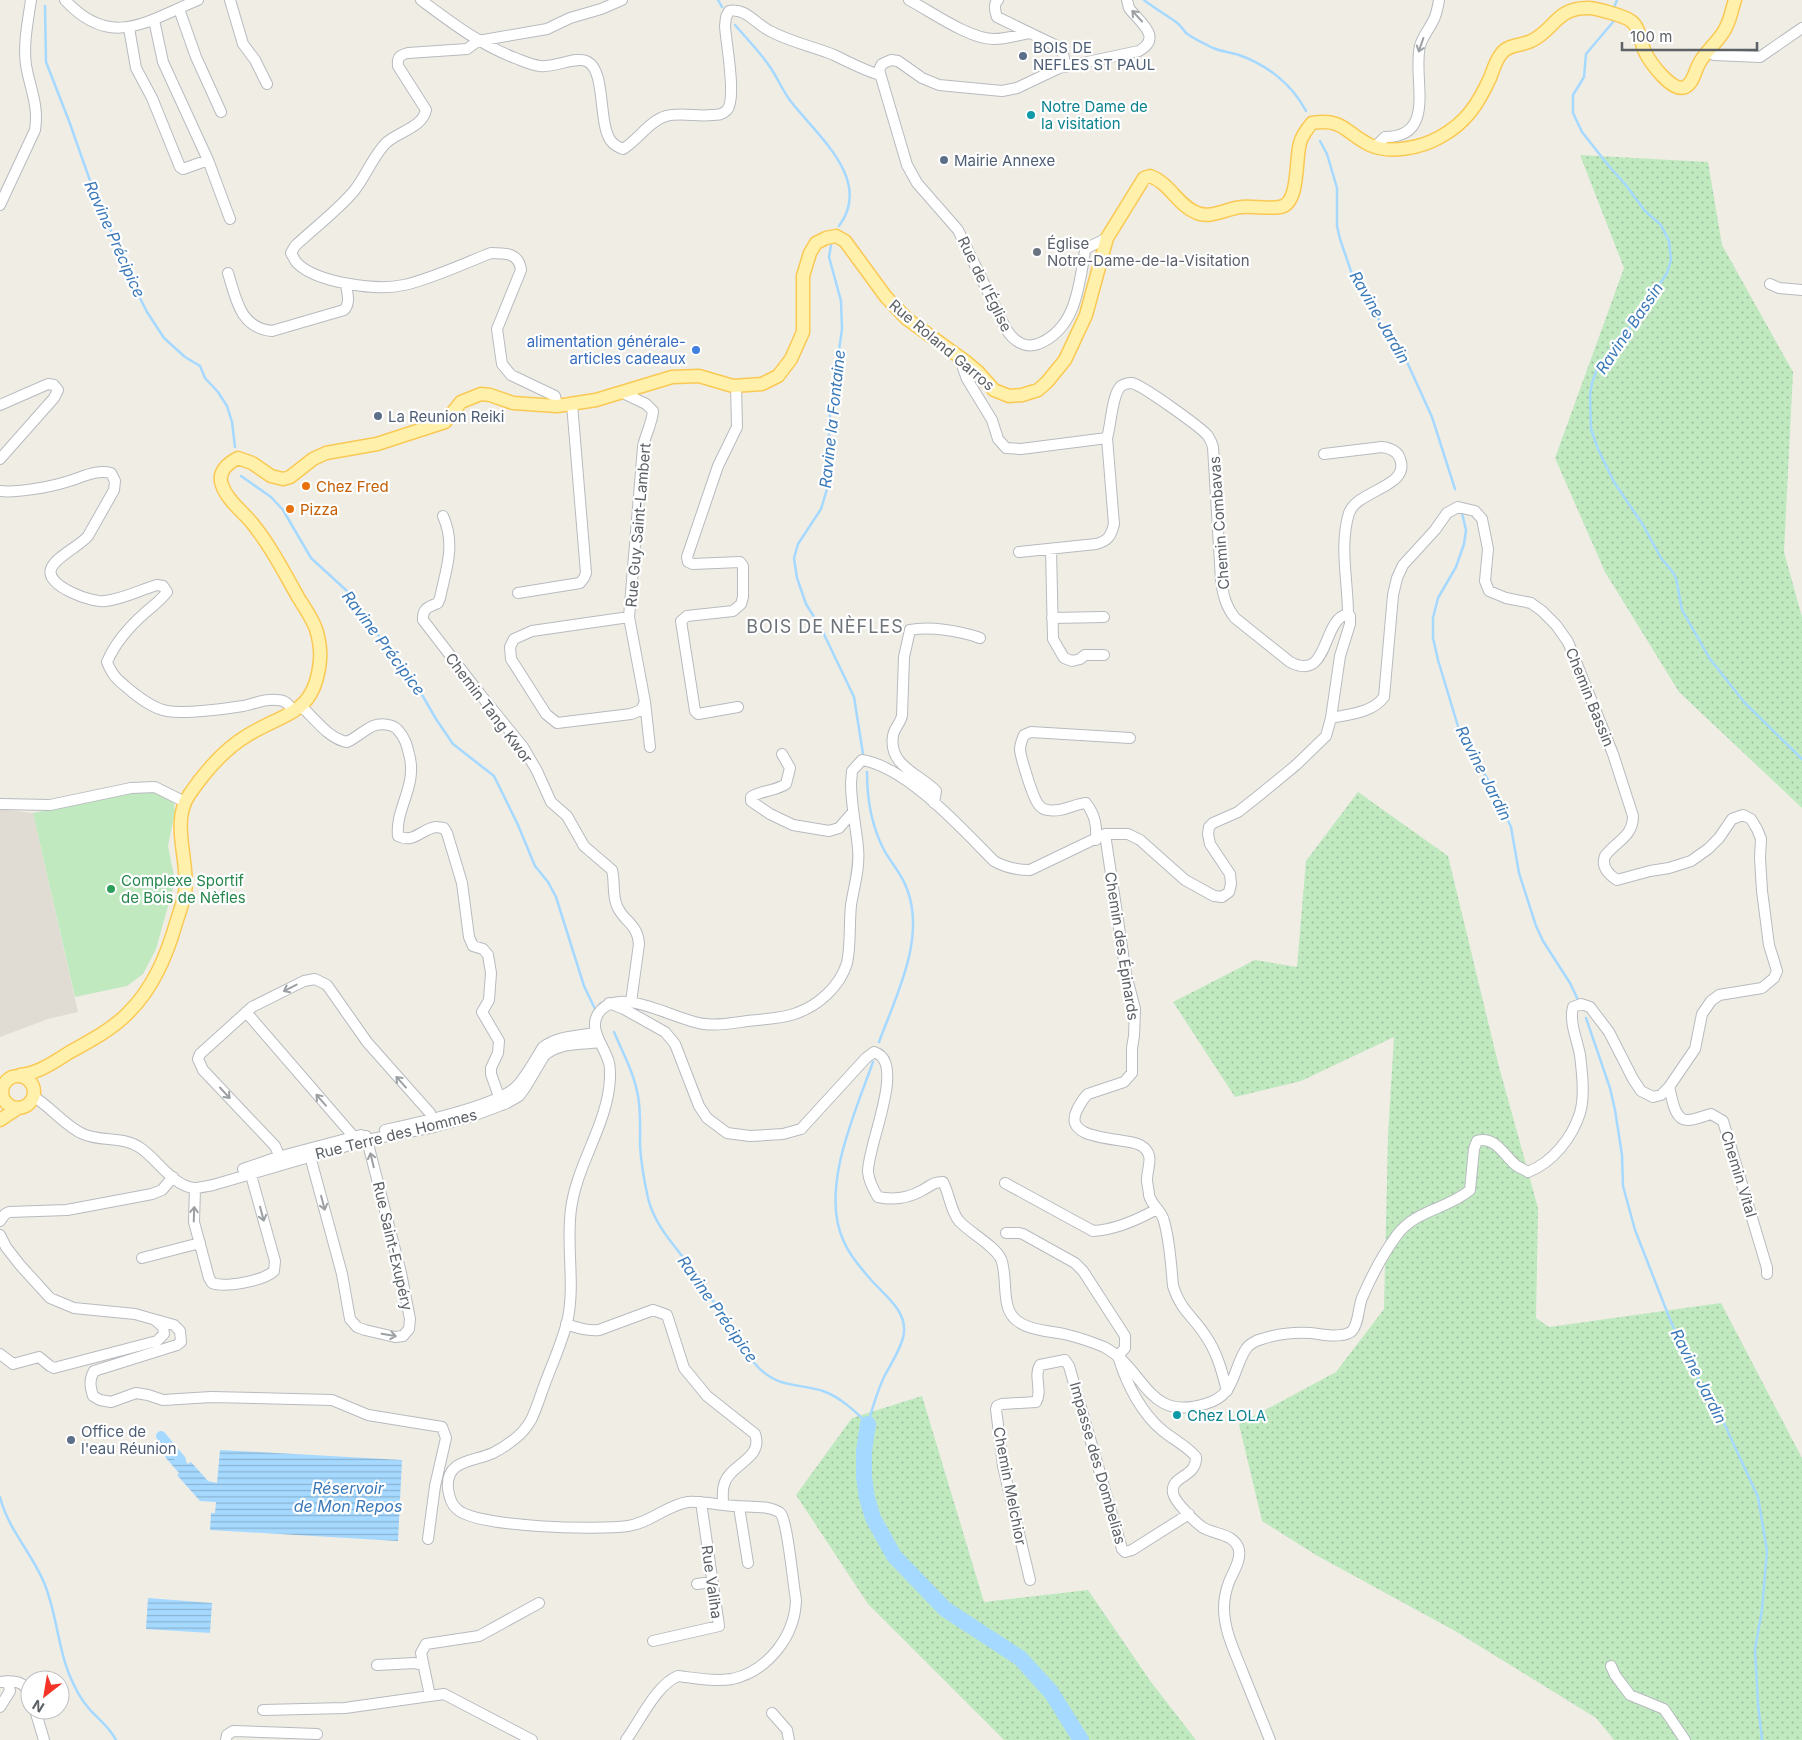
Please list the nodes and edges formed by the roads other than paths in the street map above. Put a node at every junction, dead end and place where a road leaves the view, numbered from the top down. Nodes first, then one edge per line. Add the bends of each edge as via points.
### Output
1 (31, 0) edge
2 (65, 0) edge
3 (198, 0) edge
4 (230, 0) edge
5 (421, 0) edge
6 (622, 0) edge
7 (908, 0) edge
8 (998, 0) edge
9 (1127, 0) edge
10 (1439, 0) edge
11 (1735, 0) edge
12 (1576, 4) edge
13 (179, 8) junction
14 (154, 20) junction
15 (129, 28) junction
16 (1802, 28) edge
17 (1029, 33) junction
18 (478, 41) junction
19 (1707, 52) junction
20 (1066, 67) junction
21 (880, 75) junction
22 (266, 84) dead end
23 (221, 112) dead end
24 (1376, 146) junction
25 (208, 160) junction
26 (0, 205) edge
27 (230, 219) dead end
28 (1107, 238) junction
29 (228, 273) dead end
30 (346, 284) junction
31 (1770, 284) dead end
32 (1802, 290) edge
33 (965, 361) junction
34 (736, 386) junction
35 (623, 393) junction
36 (572, 404) junction
37 (0, 405) edge
38 (557, 406) junction
39 (1107, 438) junction
40 (1324, 454) dead end
41 (0, 459) edge
42 (0, 490) edge
43 (443, 516) dead end
44 (1051, 549) junction
45 (1019, 552) dead end
46 (518, 594) dead end
47 (1348, 614) junction
48 (629, 617) junction
49 (1104, 617) dead end
50 (1052, 618) junction
51 (980, 638) dead end
52 (1104, 655) dead end
53 (645, 702) junction
54 (738, 707) dead end
55 (298, 709) junction
56 (1332, 718) junction
57 (1130, 738) dead end
58 (650, 747) dead end
59 (782, 754) dead end
60 (185, 802) junction
61 (934, 803) junction
62 (0, 804) edge
63 (853, 812) junction
64 (1105, 834) junction
65 (1096, 840) junction
66 (631, 1002) junction
67 (609, 1003) junction
68 (246, 1012) junction
69 (597, 1037) junction
70 (46, 1067) junction
71 (20, 1075) junction
72 (1669, 1088) junction
73 (33, 1091) junction
74 (500, 1102) junction
75 (2, 1105) edge
76 (18, 1108) junction
77 (0, 1120) edge
78 (433, 1123) junction
79 (354, 1137) junction
80 (366, 1137) junction
81 (310, 1156) junction
82 (278, 1157) junction
83 (249, 1170) junction
84 (173, 1177) junction
85 (1005, 1182) dead end
86 (196, 1188) junction
87 (1157, 1209) junction
88 (0, 1221) edge
89 (1006, 1233) dead end
90 (0, 1235) edge
91 (200, 1243) junction
92 (142, 1258) dead end
93 (1767, 1274) dead end
94 (154, 1319) junction
95 (566, 1324) junction
96 (0, 1354) edge
97 (1118, 1356) junction
98 (1065, 1360) joint
99 (1227, 1390) junction
100 (701, 1502) junction
101 (723, 1505) junction
102 (739, 1506) junction
103 (1189, 1514) junction
104 (428, 1539) dead end
105 (748, 1563) dead end
106 (1030, 1580) dead end
107 (712, 1582) junction
108 (697, 1584) dead end
109 (539, 1603) dead end
110 (653, 1641) dead end
111 (377, 1664) dead end
112 (422, 1665) junction
113 (1611, 1666) dead end
114 (4, 1681) edge
115 (20, 1682) edge
116 (430, 1696) junction
117 (0, 1707) edge
118 (263, 1710) dead end
119 (772, 1713) dead end
120 (38, 1720) edge
121 (317, 1734) dead end
122 (44, 1740) edge
123 (226, 1740) edge
124 (532, 1740) edge
125 (626, 1740) edge
126 (789, 1740) edge
127 (1270, 1740) edge
128 (1685, 1740) edge

1 - 26 street via 25,52 37,118 35,130
2 - 15 street via 91,22 110,28
3 - 13 street
4 - 22 street via 243,44
5 - 18 street
6 - 18 street via 547,29
7 - 17 street via 980,37 993,39
8 - 17 street via 994,10 997,17
20 -> 9 street via 1145,48 1149,32 1129,8
10 -> 24 street via 1435,16 1420,44 1420,105 1415,122 1412,128 1398,137 1385,137
11 - 19 main road via 1727,27
12 - 19 main road via 1630,20 1636,26 1649,60 1677,88 1691,82
12 - 24 main road via 1534,40 1508,47 1500,55 1474,110 1464,120 1439,137 1407,147 1387,149
13 - 14 street
13 - 23 street via 196,57
14 - 15 street
14 - 25 street via 163,62
15 - 25 street via 136,68 180,167 183,169
16 - 19 street via 1760,57
17 - 20 street via 1059,47
18 - 21 street via 539,66 589,62 597,73 607,134 616,146 623,149 665,116 720,115 728,109 731,84 725,26 729,10 746,14 771,32
18 - 30 street via 467,50 400,55 398,66 426,110 421,121 384,145 353,191 291,253 297,263 310,271
20 - 21 street via 1002,91 939,85 891,60 882,64 878,70
21 - 28 street, Rue de l'Église via 907,165 917,183 958,230 1012,338 1032,346 1058,332 1071,314 1087,248
24 - 28 main road, Rue Roland Garros via 1332,122 1312,123 1300,142 1293,197 1287,205 1280,207 1239,207 1200,214 1190,210 1158,178 1144,178
25 - 27 street
28 - 33 main road, Rue Roland Garros via 1080,332 1065,360 1038,390 1009,396 994,390
29 - 30 street via 236,300 248,322 262,330 272,331 344,310 349,302
30 - 38 street via 403,285 491,253 515,256 521,270 497,329 502,364 511,375 555,396
31 - 32 street
33 - 34 main road, Rue Roland Garros via 907,319 886,297 846,241 836,236 816,243 810,253 803,276 803,332 791,359 778,376 762,384
33 - 39 street via 963,368 967,379 992,420 998,439 1006,448
34 - 35 main road, Rue Roland Garros via 699,376 672,377
34 - 54 street via 737,428 718,466 687,556 688,562 693,564 740,562 743,566 743,596 741,604 733,611 687,616 682,621 695,711 698,714
35 - 36 main road, Rue Roland Garros
35 - 48 street, Rue Guy Saint-Lambert via 653,411 643,447
36 - 38 main road, Rue Roland Garros
36 - 46 street via 586,573 580,583
37 - 41 street via 48,384 58,390
38 - 55 main road, Rue Roland Garros via 513,403 481,394 466,398 445,422 377,444 326,453 290,477 271,476 238,458 222,469 221,484 281,566 315,628 320,662 313,690
39 - 44 street via 1114,524 1112,534 1106,541 1096,544
39 - 47 street, Chemin Combavas via 1119,388 1132,383 1150,392 1208,435 1213,447 1221,580 1229,610 1290,662 1309,666 1319,657 1337,622
40 - 47 street via 1369,447 1389,448 1400,457 1402,466 1393,482 1362,498 1352,506 1349,514 1344,555
42 - 55 street via 65,483 101,470 111,473 114,490 88,536 54,563 50,570 56,584 104,602 157,584 163,586 167,592 112,650 107,662 113,676 137,696 166,711 245,706 260,700 277,700
43 - 66 street, Chemin Tang Kwor via 450,535 450,548 440,598 438,603 426,608 423,620 523,748 551,802 567,816 584,846 612,870 617,908 638,936
44 - 45 street
44 - 50 street
47 - 56 street via 1350,624 1340,656
48 - 53 street, Rue Guy Saint-Lambert
48 - 53 street, Rue Guy Saint-Lambert via 532,630 514,639 510,647 511,659 546,714 557,723 631,714 641,710
49 - 50 street
50 - 52 street via 1052,639 1064,658 1072,661 1085,655
51 - 61 street via 965,632 910,630 904,658 902,715 892,739 895,756 906,769 936,791
53 - 58 street
55 - 60 main road via 248,735 234,746 199,780
55 - 74 street via 340,741 347,742 374,726 384,724 396,728 404,737 412,766 397,827 398,836 413,839 436,827 444,828 447,833 462,883 470,938 473,946 483,949 488,955 491,973 489,1000 482,1012 499,1041 491,1074
56 - 64 street via 1326,736 1296,765 1238,812 1210,827 1210,844 1230,874 1232,884 1222,897 1185,880 1140,840 1128,834
56 - 72 street, Chemin Bassin via 1367,710 1378,705 1384,697 1393,594 1403,565 1447,513 1458,507 1475,511 1482,519 1488,549 1484,576 1490,591 1531,604 1556,624 1577,662 1613,754 1633,822 1629,832 1605,856 1603,861 1607,872 1616,880 1691,861 1719,838 1732,819 1743,815 1750,819 1761,839 1768,945 1777,971 1762,988 1719,995 1706,1007 1695,1049
57 - 65 street via 1031,732 1024,735 1021,742 1020,751 1040,806 1054,812 1086,803 1097,827
59 - 63 street via 790,768 786,784 759,792 751,797 751,801 793,826 828,831 839,828
60 - 62 street via 156,787 132,788 50,804
60 - 70 main road via 181,830 185,892 160,967 141,1000 126,1015
61 - 63 street via 885,767 862,760 852,771
61 - 65 street via 994,861 1017,870 1030,870
63 - 66 street via 859,862 851,906 847,963 831,990 816,1003 796,1014 706,1024
64 - 65 street
64 - 87 street, Chemin des Épinards via 1126,974 1135,1009 1132,1073 1124,1082 1088,1094 1074,1116 1080,1129 1093,1136 1140,1145 1149,1155 1151,1164 1147,1178 1150,1198
66 - 67 street
67 - 69 street via 598,1012 595,1021
67 - 97 street via 665,1032 675,1044 699,1106 707,1118 734,1134 783,1134 801,1129 866,1058 874,1052 881,1056 887,1076 868,1171 871,1186 878,1197 890,1200 905,1197 935,1182 943,1182 960,1221 1000,1258 1008,1309 1014,1319 1027,1326 1103,1347
78 -> 68 street via 430,1113 367,1042 322,982 304,981
79 -> 68 street
68 -> 82 street via 198,1059 203,1070 275,1146
69 - 74 street, Rue Terre des Hommes via 550,1050 519,1096
69 - 95 street via 609,1062 608,1089 606,1105 576,1179 571,1210 571,1295
70 - 71 main road
70 - 73 main road
71 - 73 main road via 30,1080
71 - 75 main road via 6,1081
72 - 93 street, Chemin Vital via 1681,1119 1711,1114 1723,1121
72 - 99 street via 1653,1097 1641,1091 1596,1013 1581,1004 1574,1006 1571,1015 1580,1056 1582,1095 1580,1112 1568,1140 1540,1167 1528,1172 1491,1141 1477,1141 1470,1190 1460,1198 1409,1221 1398,1233 1361,1300 1351,1331 1341,1335 1284,1334 1256,1342 1247,1347
73 - 76 main road via 28,1105
73 - 84 street via 80,1132 138,1147
74 - 78 street, Rue Terre des Hommes via 470,1117
75 - 76 main road
76 - 77 main road
78 - 80 street, Rue Terre des Hommes
79 - 80 street, Rue Terre des Hommes
79 - 82 street, Rue Terre des Hommes
80 - 81 street, Rue Terre des Hommes
81 -> 80 street, Rue Saint-Exupéry via 342,1274 350,1319 365,1330 394,1338 403,1336 410,1329 410,1319
81 - 83 street, Rue Terre des Hommes
82 - 83 street, Rue Terre des Hommes
83 - 86 street, Rue Terre des Hommes
83 -> 91 street via 274,1271 269,1276 225,1286 212,1283
84 - 86 street
84 - 88 street via 162,1190 152,1194 67,1210 9,1212
85 - 87 street via 1093,1231 1142,1217
91 -> 86 street via 194,1222
87 - 99 street, Chemin des Épinards via 1164,1219 1176,1296 1214,1350
89 - 97 street via 1024,1234 1084,1271 1124,1336 1125,1348
90 - 94 street via 20,1266 50,1298 74,1308
91 - 92 street
94 - 96 street via 163,1327 164,1334 158,1341 54,1368 39,1357 13,1364
94 - 104 street via 174,1325 180,1331 181,1342 94,1371 90,1378 93,1396 111,1402 136,1393 163,1400 211,1397 332,1400 368,1415 442,1427 446,1438
95 - 100 street via 531,1419 519,1436 492,1454 462,1463 448,1477 450,1498 456,1509 479,1518 517,1524 589,1528 630,1526 645,1522 671,1507
95 - 101 street via 593,1331 653,1310 667,1315 684,1368 708,1396 755,1434 757,1448 728,1478 724,1485
97 - 99 street via 1153,1397 1177,1408 1206,1404
97 - 103 street via 1122,1371 1147,1416 1196,1458 1191,1472 1177,1480 1172,1491
98 - 103 street, Impasse des Dombelias via 1122,1549 1125,1552 1132,1550
98 - 106 street, Chemin Melchior via 1040,1365 1036,1402 1002,1404 996,1409 1003,1466
100 - 101 street
100 - 107 street, Rue Valiha
101 - 102 street
102 - 105 street
102 - 125 street via 769,1508 781,1514 796,1600 796,1610 785,1638 767,1661 732,1679 678,1676 670,1680 658,1692
103 - 127 street via 1202,1527 1233,1540 1239,1549 1239,1560 1228,1583 1224,1614 1228,1637
107 - 108 street
107 - 110 street, Rue Valiha via 719,1626
109 - 112 street via 479,1636 426,1644 420,1653
111 - 112 street via 415,1662
112 - 116 street
113 - 128 street via 1630,1695 1664,1709
114 - 115 street
114 - 117 street via 10,1691
116 - 118 street via 345,1708
116 - 124 street via 444,1694 452,1697
119 - 126 street via 787,1730
120 - 122 street
121 - 123 street via 233,1731

